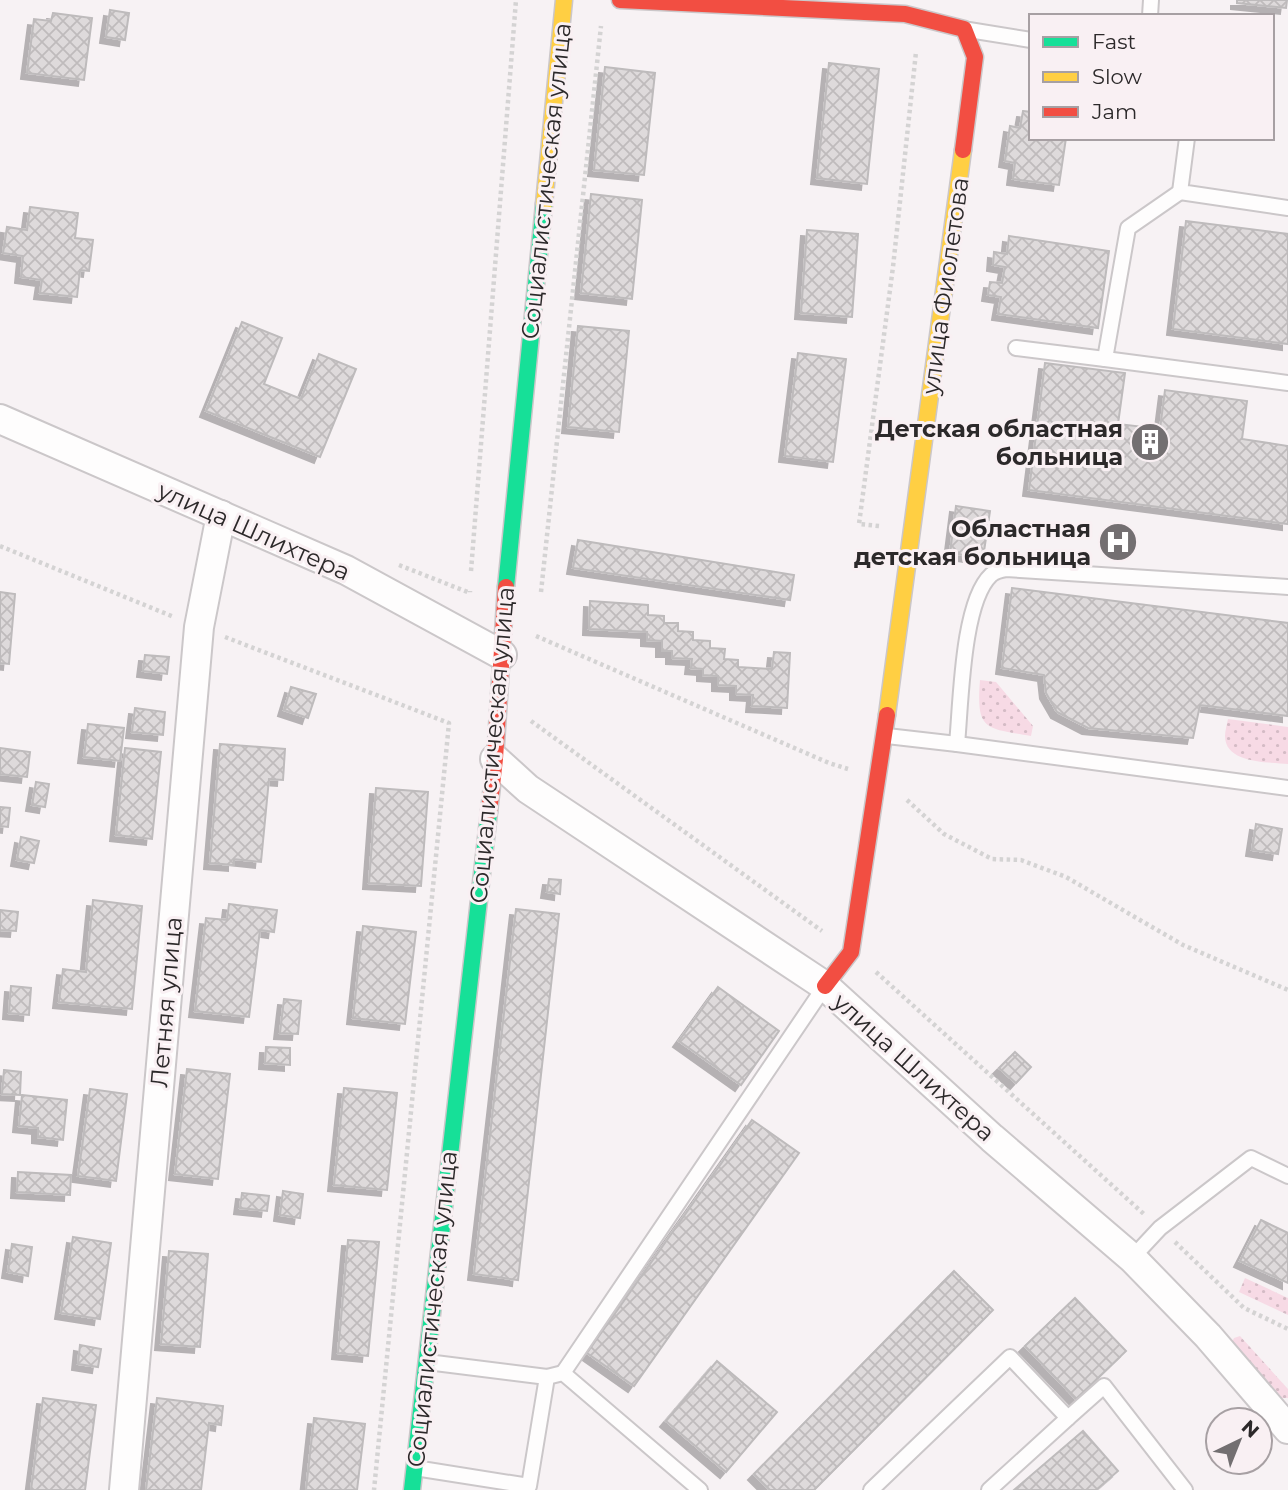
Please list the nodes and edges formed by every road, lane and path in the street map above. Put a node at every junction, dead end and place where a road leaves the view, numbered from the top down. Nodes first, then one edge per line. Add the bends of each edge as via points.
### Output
1 (516, 0) edge
2 (564, 0) edge
3 (620, 0) edge
4 (910, 11) edge
5 (602, 14) dead end
6 (964, 29) junction
7 (1029, 40) edge
8 (1187, 140) edge
9 (1180, 192) junction
10 (1288, 208) edge
11 (1016, 348) dead end
12 (1105, 359) junction
13 (1288, 383) edge
14 (0, 419) edge
15 (220, 515) junction
16 (912, 530) junction
17 (0, 546) edge
18 (394, 563) dead end
19 (1288, 587) edge
20 (540, 605) dead end
21 (199, 627) junction
22 (537, 627) dead end
23 (536, 636) junction
24 (535, 650) dead end
25 (502, 655) junction
26 (527, 719) dead end
27 (884, 736) junction
28 (957, 744) junction
29 (495, 759) junction
30 (878, 778) junction
31 (1288, 788) edge
32 (851, 952) junction
33 (825, 986) junction
34 (1288, 990) edge
35 (1288, 1176) edge
36 (1160, 1228) junction
37 (1132, 1258) junction
38 (1288, 1329) edge
39 (426, 1362) junction
40 (563, 1373) junction
41 (547, 1377) junction
42 (1068, 1418) junction
43 (1288, 1429) edge
44 (414, 1468) junction
45 (124, 1490) edge
46 (374, 1490) edge
47 (412, 1490) edge
48 (700, 1490) edge
49 (871, 1490) edge
50 (989, 1490) edge
51 (1185, 1490) edge

1 - 18 path via 470,593
2 - 25 street, Социалистическая улица
3 - 4 street
4 - 6 street
4 - 16 path via 893,267 859,524
5 - 20 path
6 - 7 lane
6 - 16 street, улица Фиолетова via 975,57
8 - 9 lane
9 - 10 lane
9 - 12 lane via 1128,228
11 - 12 lane
12 - 13 lane
14 - 15 street, улица Шлихтера
15 - 21 street, Летняя улица
15 - 25 street, улица Шлихтера via 346,570
16 - 27 street, улица Фиолетова
17 - 21 path
19 - 28 lane via 1006,569 994,572 970,615
21 - 45 street, Летняя улица
21 - 46 path via 449,723
22 - 23 path
23 - 24 path
23 - 30 path via 829,763
25 - 29 street, Социалистическая улица
26 - 32 path
27 - 28 lane
27 - 30 street, улица Фиолетова
28 - 31 lane
29 - 33 street, улица Шлихтера via 528,789
29 - 39 street, Социалистическая улица
30 - 32 street, улица Фиолетова
30 - 34 path via 944,834 992,859 1021,860 1066,877 1182,945
32 - 33 street, улица Фиолетова
32 - 36 path
33 - 37 street, улица Шлихтера
33 - 40 lane
35 - 36 lane via 1251,1158
36 - 37 lane
36 - 38 path via 1244,1308
37 - 43 street, улица Шлихтера via 1208,1336
39 - 41 lane
39 - 44 street, Социалистическая улица
40 - 41 lane
40 - 48 lane
41 - 44 lane via 529,1486
42 - 49 lane via 1010,1357
42 - 50 lane
42 - 51 lane via 1104,1386
44 - 47 street, Социалистическая улица

